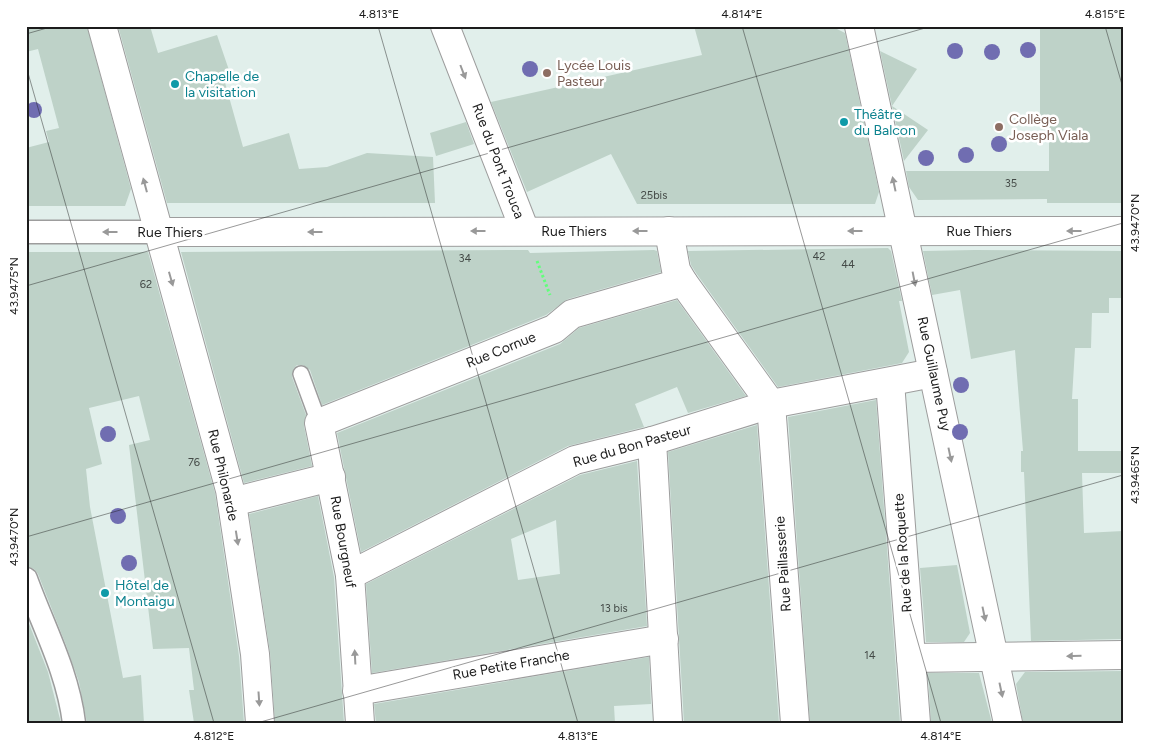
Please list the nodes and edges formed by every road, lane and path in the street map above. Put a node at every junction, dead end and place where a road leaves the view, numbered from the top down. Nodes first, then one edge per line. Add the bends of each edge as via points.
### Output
1 (102, 26) edge
2 (445, 26) edge
3 (859, 26) edge
4 (525, 231) junction
5 (669, 231) junction
6 (904, 231) junction
7 (1123, 231) edge
8 (26, 232) edge
9 (158, 232) junction
10 (683, 282) junction
11 (562, 323) junction
12 (933, 373) junction
13 (301, 374) dead end
14 (890, 382) junction
15 (771, 404) junction
16 (319, 423) junction
17 (652, 440) junction
18 (331, 477) junction
19 (232, 502) junction
20 (350, 575) junction
21 (26, 579) edge
22 (664, 639) junction
23 (1123, 655) edge
24 (994, 657) junction
25 (911, 658) junction
26 (357, 690) junction
27 (74, 723) edge
28 (260, 723) edge
29 (360, 723) edge
30 (668, 723) edge
31 (795, 723) edge
32 (916, 723) edge
33 (1008, 723) edge

9 -> 1 street, Rue Philonarde
2 -> 4 street, Rue du Pont Trouca
6 -> 3 street, Rue Guillaume Puy
5 -> 4 street, Rue Thiers
4 -> 9 street, Rue Thiers
4 - 11 path, Rue du Pont Trouca
6 -> 5 street, Rue Thiers
5 - 10 street via 676,270
7 -> 6 street, Rue Thiers
6 -> 12 street, Rue Guillaume Puy
9 -> 8 street, Rue Thiers
9 -> 19 street, Rue Philonarde
10 - 11 street, Rue Cornue via 572,314
10 - 15 street
11 - 16 street, Rue Cornue via 554,329
12 - 14 street, Rue du Bon Pasteur
12 -> 24 street, Rue Guillaume Puy
13 - 16 lane
14 - 15 street, Rue du Bon Pasteur
14 - 25 street, Rue de la Roquette
15 - 17 street, Rue du Bon Pasteur
15 - 31 street, Rue Paillasserie
16 - 18 street, Rue Bourgneuf
17 - 20 street, Rue du Bon Pasteur via 575,460
17 - 22 street
18 - 19 street
18 - 20 street, Rue Bourgneuf
19 -> 28 street, Rue Philonarde via 255,654
26 -> 20 street, Rue Bourgneuf
21 - 27 street via 56,654 72,705
22 - 26 street, Rue Petite Franche
22 - 30 street
23 -> 24 street
24 - 25 street
24 -> 33 street, Rue Guillaume Puy
25 - 32 street, Rue de la Roquette
26 - 29 street, Rue Bourgneuf

